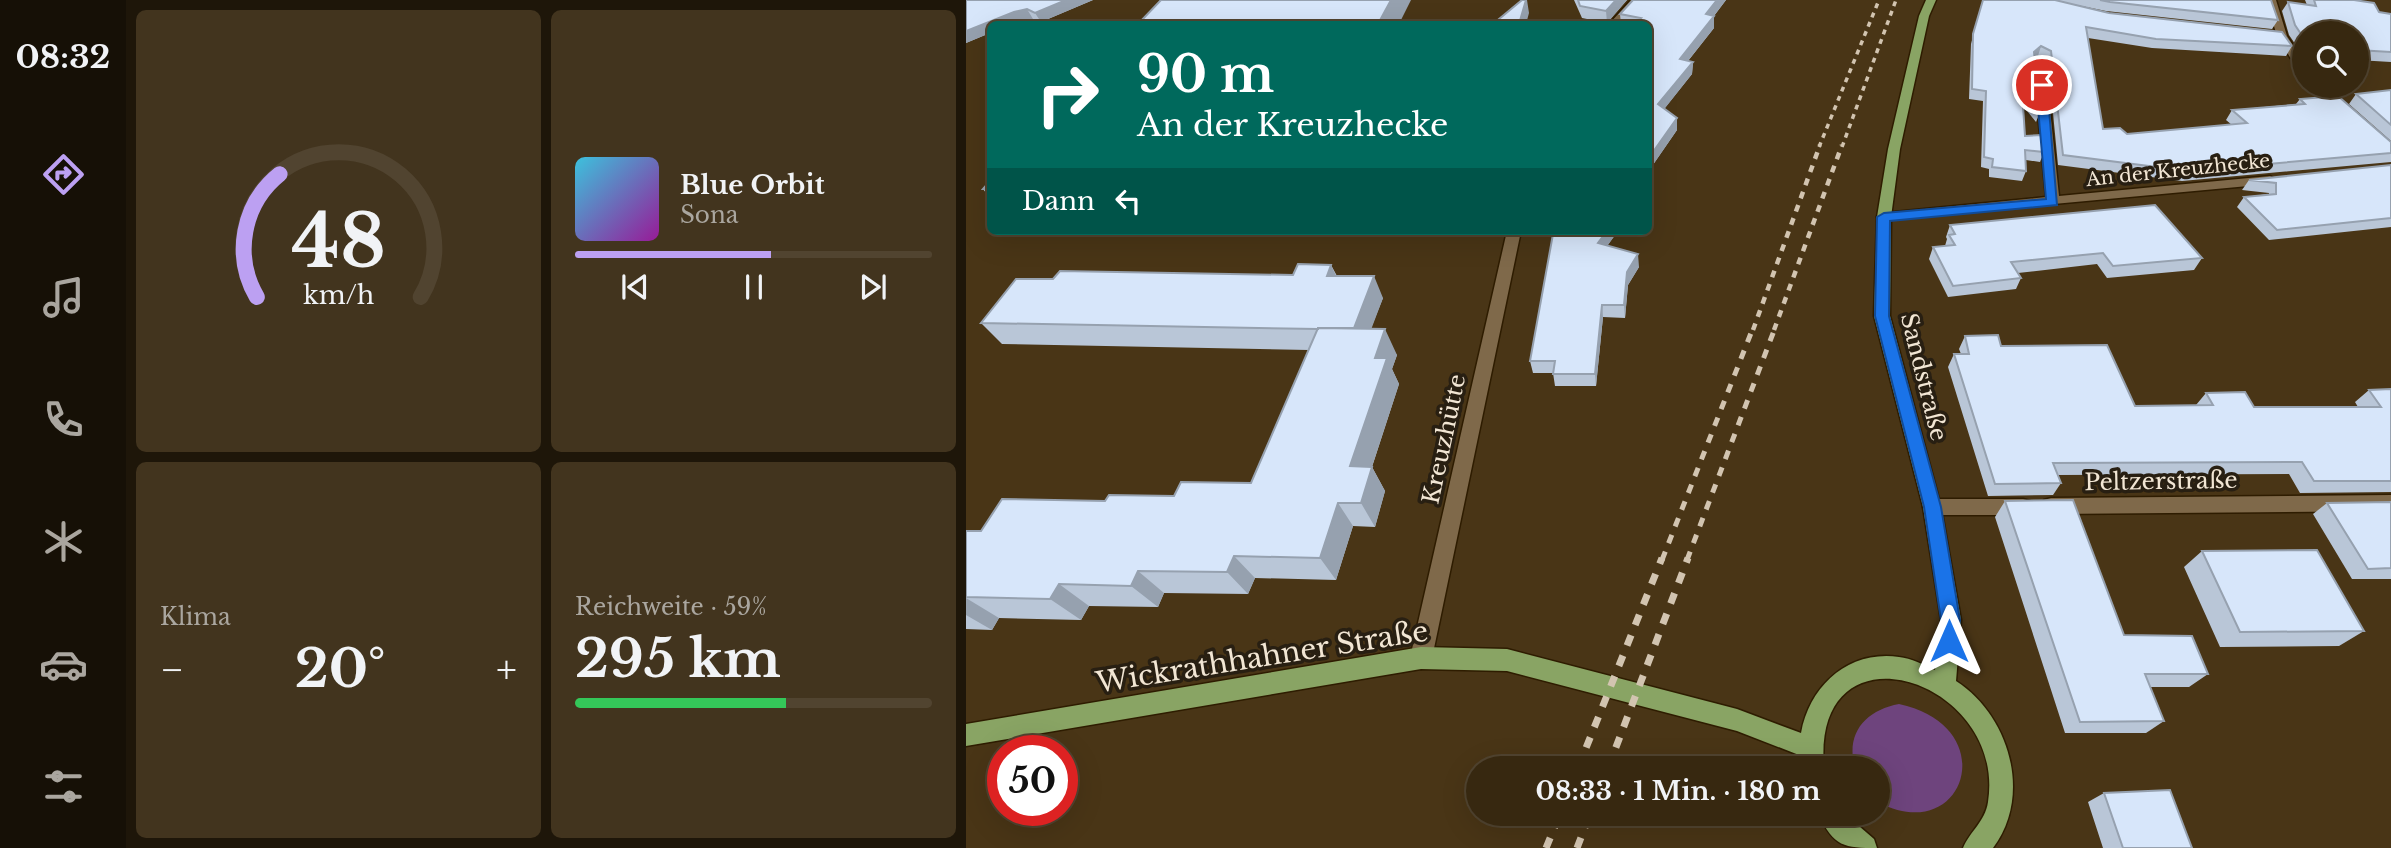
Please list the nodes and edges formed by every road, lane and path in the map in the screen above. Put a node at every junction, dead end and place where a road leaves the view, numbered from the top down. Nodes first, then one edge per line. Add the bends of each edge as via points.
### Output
1 (1637, 0) edge
2 (1931, 0) edge
3 (2271, 0) edge
4 (1617, 21) edge
5 (2269, 35) edge
6 (2282, 36) junction
7 (2292, 52) edge
8 (2039, 61) edge
9 (2332, 98) edge
10 (2355, 119) edge
11 (2283, 179) edge
12 (2053, 202) junction
13 (1884, 217) junction
14 (1513, 235) edge
15 (2391, 503) edge
16 (1932, 507) junction
17 (1422, 658) junction
18 (1945, 683) junction
19 (966, 734) edge
20 (1806, 756) edge
21 (1810, 756) edge
22 (1839, 826) edge
23 (1865, 848) edge
24 (1975, 848) edge

1 - 4 street
2 - 13 main road, Sandstraße via 1894,149
3 - 6 street
5 - 6 street
6 - 7 street
8 - 12 street
9 - 10 street
11 - 12 street, An der Kreuzhecke
12 - 13 street, An der Kreuzhecke
13 - 16 main road, Sandstraße via 1882,316
14 - 17 street, Kreuzhütte
15 - 16 street, Peltzerstraße
16 - 18 main road, Sandstraße via 1951,620
17 - 19 main road, Wickrathhahner Straße
17 - 20 main road, Wickrathhahner Straße via 1507,660 1737,720
18 - 21 main road via 1899,666 1855,673 1822,702
18 - 24 main road via 1973,707 1993,738 2003,775 2000,810 1984,841
22 - 23 main road

